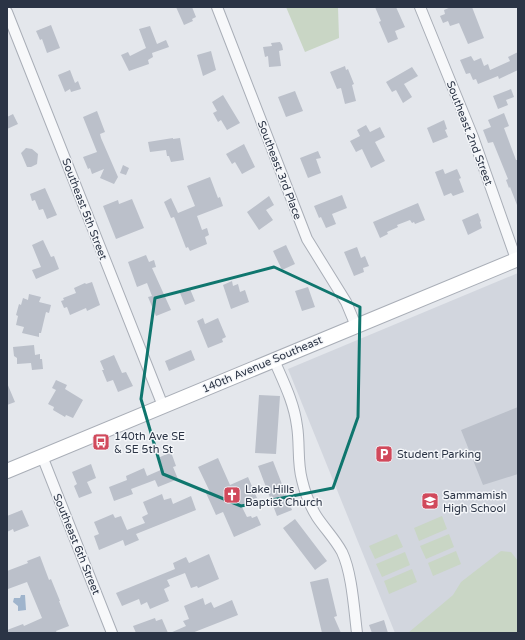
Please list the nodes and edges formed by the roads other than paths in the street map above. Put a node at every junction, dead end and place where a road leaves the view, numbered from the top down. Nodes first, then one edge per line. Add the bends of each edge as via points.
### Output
1 (217, 7) edge
2 (420, 7) edge
3 (7, 12) edge
4 (517, 259) edge
5 (356, 326) junction
6 (274, 360) junction
7 (162, 406) junction
8 (42, 456) junction
9 (7, 471) edge
10 (112, 633) edge
11 (357, 633) edge

1 - 5 street, Southeast 3rd Place via 307,239 346,302
2 - 4 street, Southeast 2nd Street via 473,137
3 - 7 street, Southeast 5th Street
4 - 5 street, 140th Avenue Southeast
5 - 6 street, 140th Avenue Southeast
6 - 7 street, 140th Avenue Southeast
6 - 11 street via 295,414 299,464 308,499 336,542 345,563
7 - 8 street, 140th Avenue Southeast
8 - 9 street, 140th Avenue Southeast
8 - 10 street, Southeast 6th Street

